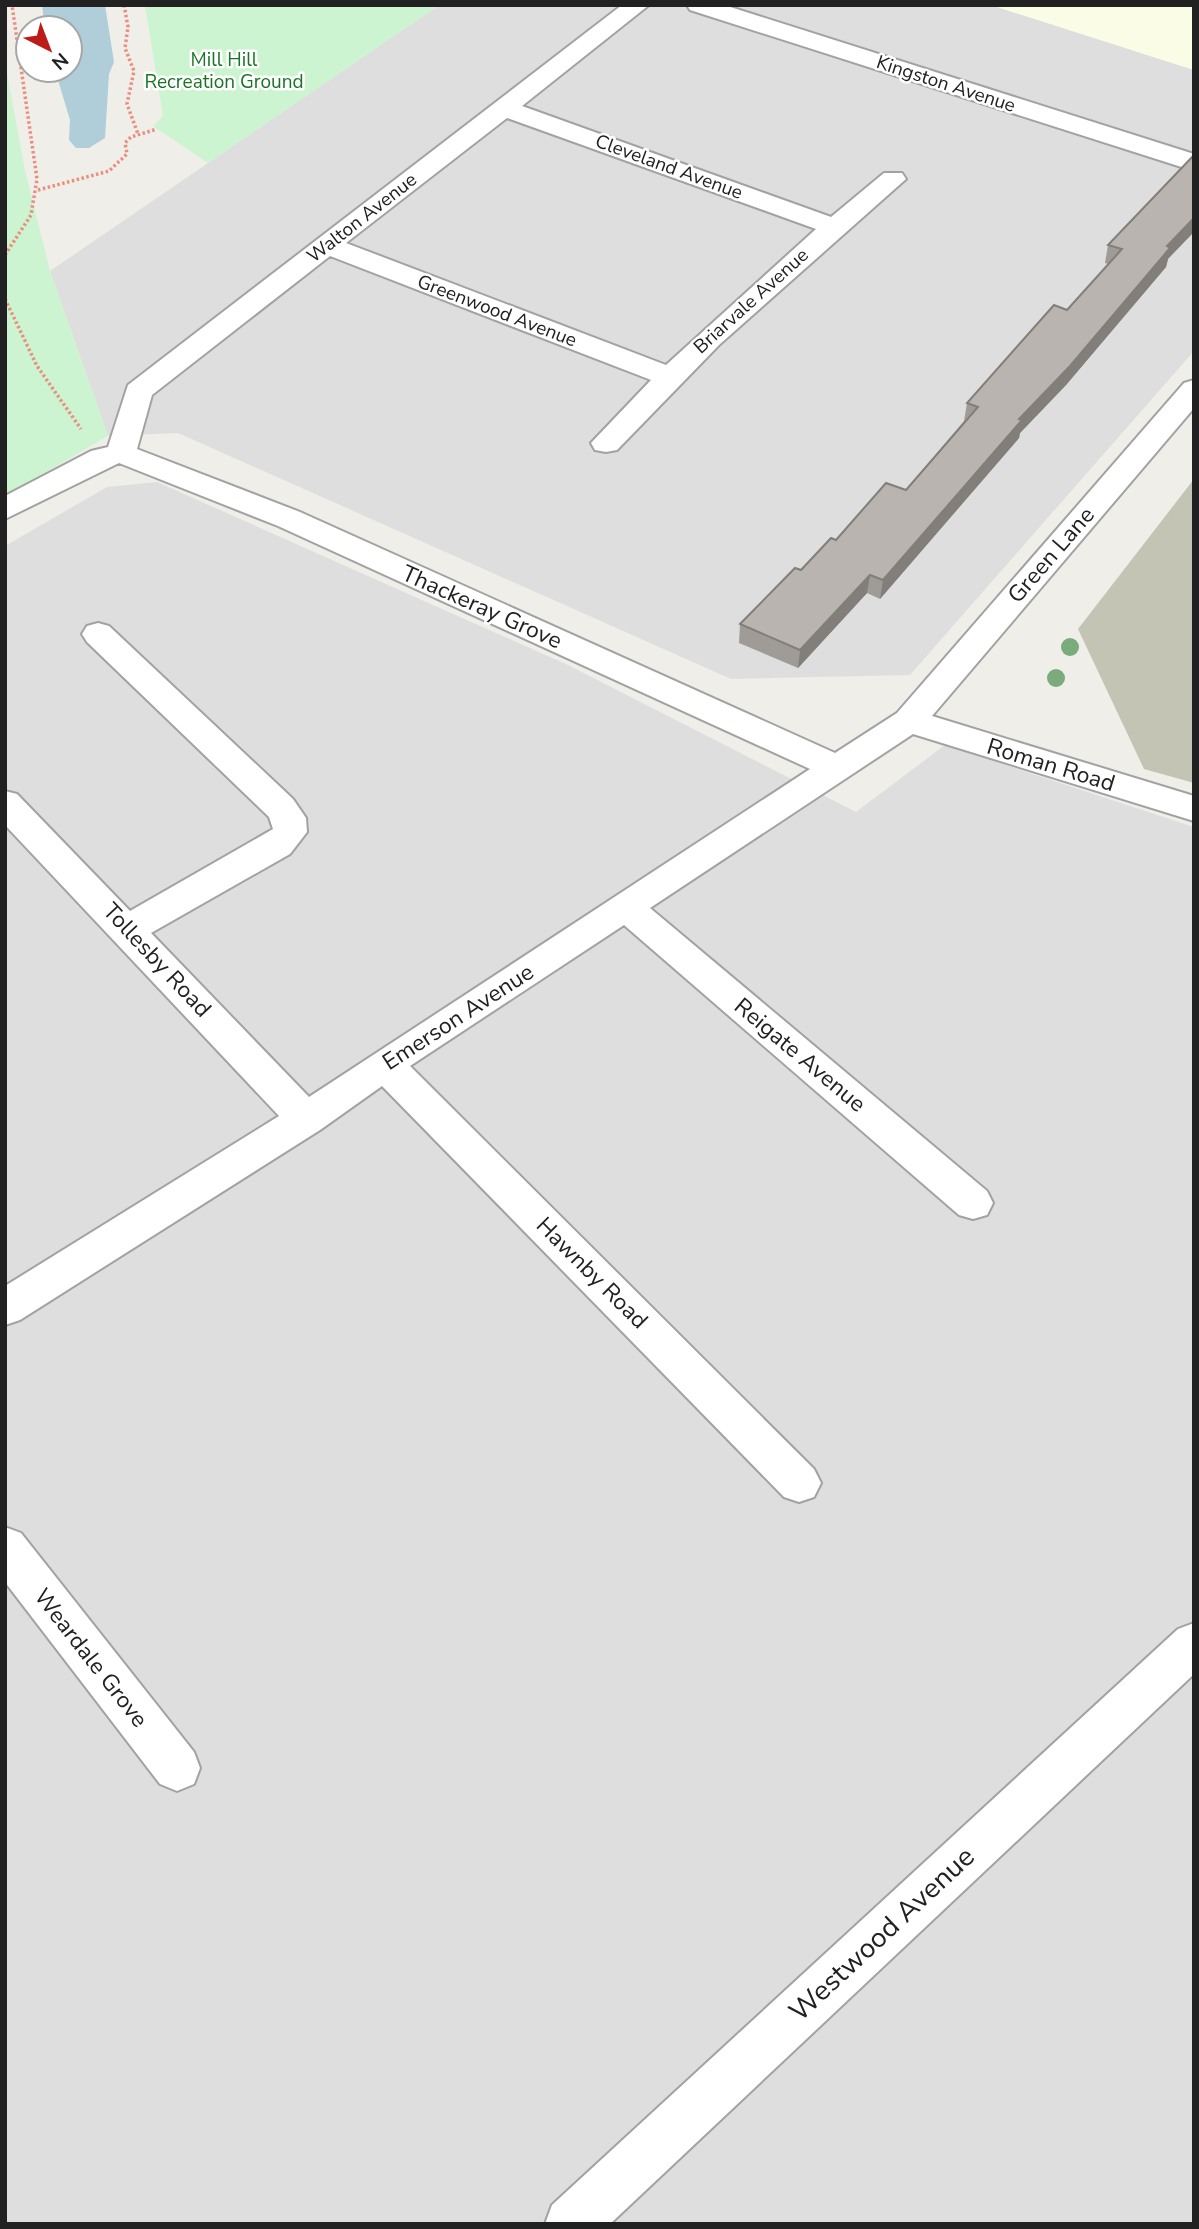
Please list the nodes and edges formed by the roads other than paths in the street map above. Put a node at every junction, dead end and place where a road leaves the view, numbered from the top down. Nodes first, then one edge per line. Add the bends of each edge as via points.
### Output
1 (637, 5) edge
2 (699, 5) edge
3 (503, 108) junction
4 (1194, 163) edge
5 (893, 179) dead end
6 (835, 226) junction
7 (326, 245) junction
8 (668, 376) junction
9 (1194, 389) edge
10 (606, 443) dead end
11 (111, 456) junction
12 (5, 509) edge
13 (98, 634) dead end
14 (909, 721) junction
15 (840, 769) junction
16 (5, 803) edge
17 (1194, 810) edge
18 (627, 908) junction
19 (128, 929) junction
20 (384, 1064) junction
21 (306, 1119) junction
22 (974, 1203) dead end
23 (5, 1307) edge
24 (799, 1483) dead end
25 (5, 1547) edge
26 (1194, 1644) edge
27 (177, 1768) dead end
28 (571, 2224) edge

1 - 3 street, Walton Avenue
2 - 4 street, Kingston Avenue
3 - 6 street, Cleveland Avenue
3 - 7 street, Walton Avenue
5 - 6 street, Briarvale Avenue
6 - 8 street, Briarvale Avenue
7 - 8 street, Greenwood Avenue
7 - 11 street, Walton Avenue via 138,391
8 - 10 street, Briarvale Avenue
9 - 14 street, Green Lane
11 - 12 street
11 - 15 street, Thackeray Grove via 289,519
13 - 19 street via 281,808 292,826 289,837 278,845
14 - 15 street, Emerson Avenue
14 - 17 street, Roman Road
15 - 18 street, Emerson Avenue
16 - 19 street, Tollesby Road
18 - 20 street, Emerson Avenue
18 - 22 street, Reigate Avenue
19 - 21 street, Tollesby Road
20 - 21 street, Emerson Avenue
20 - 24 street, Hawnby Road
21 - 23 street, Emerson Avenue
25 - 27 street, Weardale Grove
26 - 28 street, Westwood Avenue

